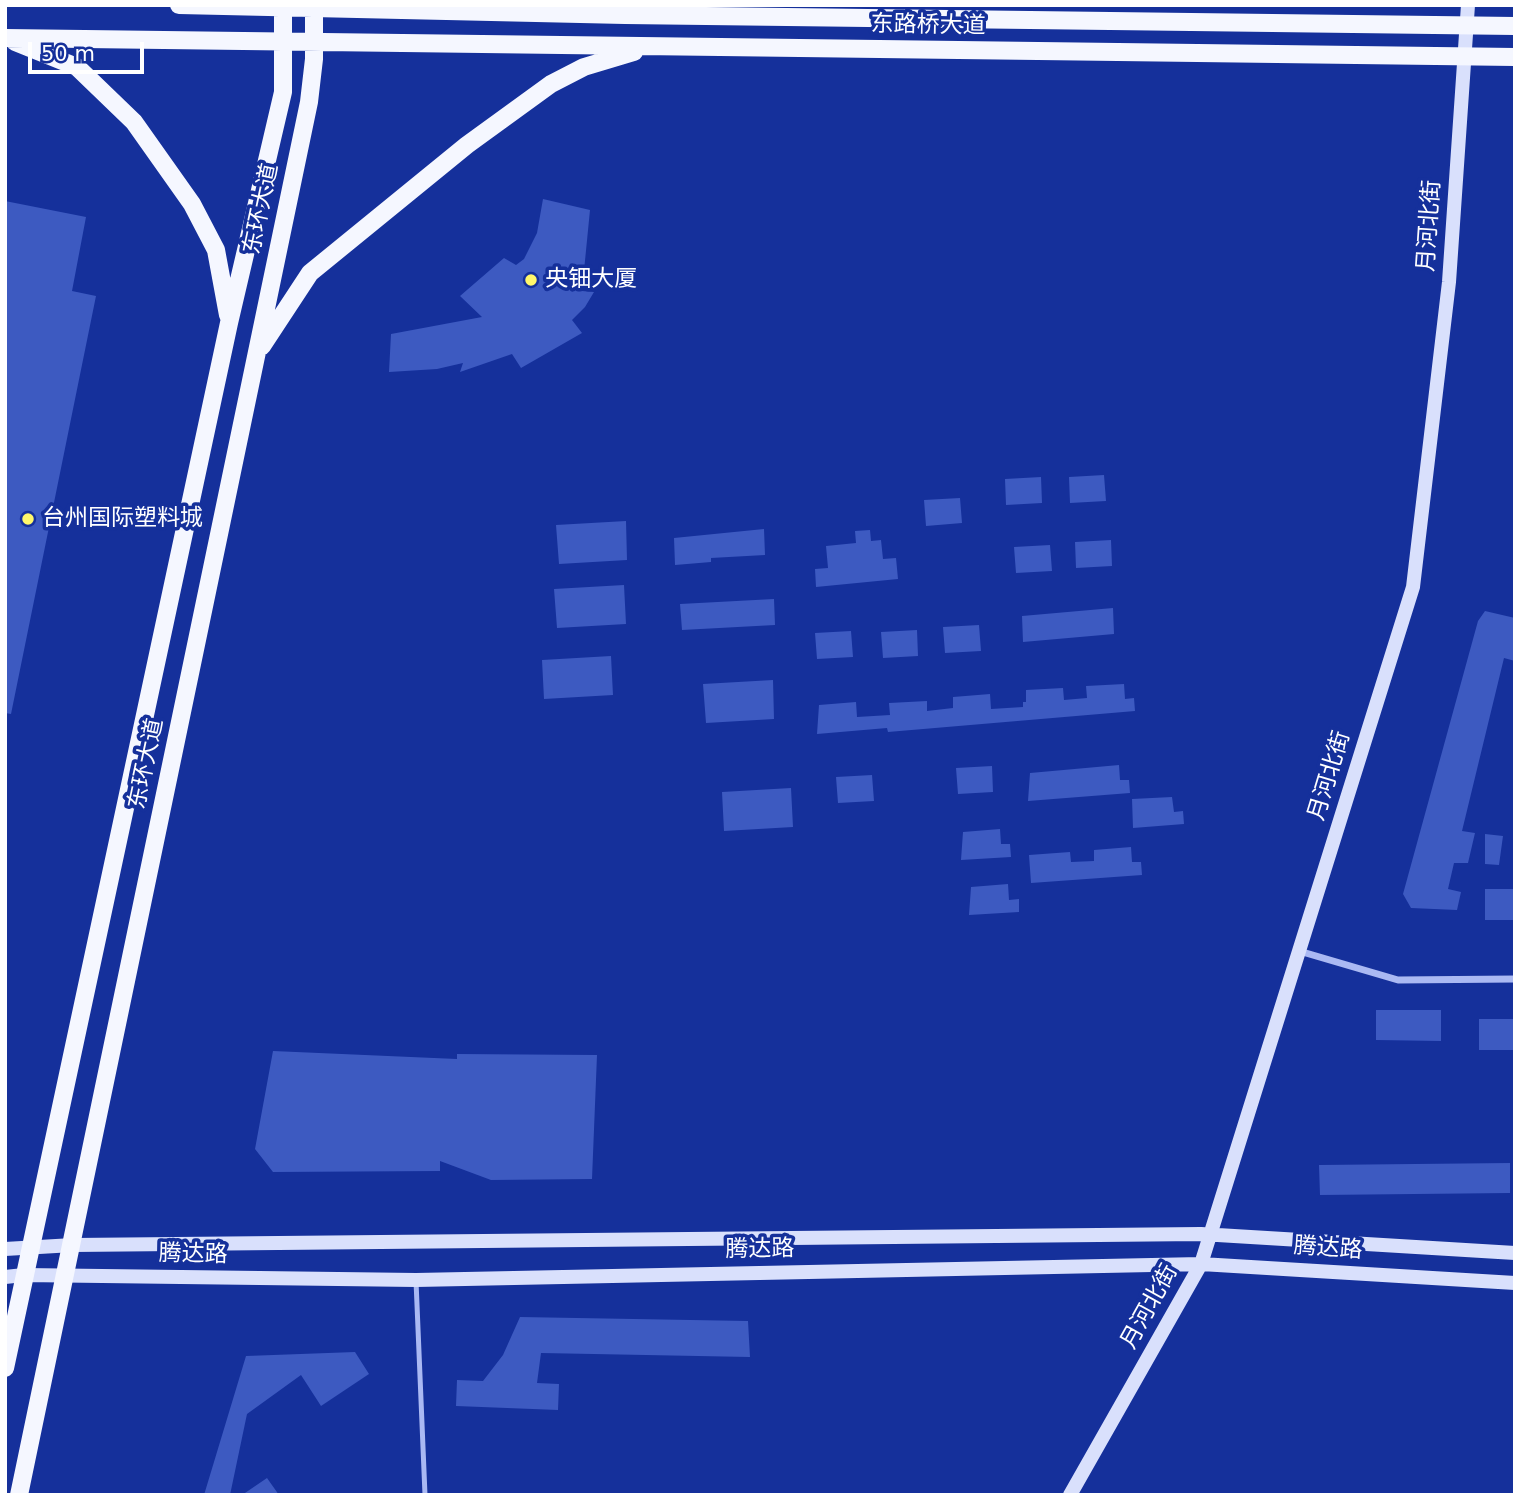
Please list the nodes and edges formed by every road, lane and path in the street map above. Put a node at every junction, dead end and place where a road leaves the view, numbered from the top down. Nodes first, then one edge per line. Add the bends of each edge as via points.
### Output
1 (179, 5) edge
2 (601, 5) edge
3 (1468, 5) edge
4 (284, 6) edge
5 (255, 7) edge
6 (314, 7) edge
7 (625, 15) junction
8 (1468, 25) junction
9 (1515, 26) edge
10 (5, 38) edge
11 (284, 42) junction
12 (315, 42) junction
13 (651, 47) junction
14 (1465, 56) junction
15 (1515, 57) edge
16 (229, 323) junction
17 (256, 354) junction
18 (1299, 950) junction
19 (1515, 979) edge
20 (1210, 1234) junction
21 (73, 1245) junction
22 (32, 1248) junction
23 (5, 1249) edge
24 (1515, 1253) edge
25 (1200, 1264) junction
26 (24, 1275) junction
27 (65, 1277) junction
28 (5, 1278) edge
29 (416, 1280) junction
30 (1515, 1283) edge
31 (5, 1368) edge
32 (19, 1495) edge
33 (425, 1495) edge
34 (1070, 1495) edge

1 - 5 main road, 东路桥大道
2 - 7 main road
3 - 8 main road, 月河北街
4 - 5 main road, 东路桥大道
4 - 6 main road, 东路桥大道
4 - 11 main road, 东环大道
6 - 7 main road, 东路桥大道
6 - 12 main road, 东环大道
7 - 8 main road, 东路桥大道
8 - 9 main road, 东路桥大道
8 - 14 main road, 月河北街
10 - 11 main road, 东路桥大道
10 - 16 main road via 77,67 134,122 192,204 216,250
11 - 12 main road, 东路桥大道
11 - 16 main road, 东环大道 via 283,92
12 - 13 main road, 东路桥大道
12 - 17 main road, 东环大道 via 309,103
13 - 14 main road, 东路桥大道
13 - 17 main road via 584,67 467,145 310,273
14 - 15 main road, 东路桥大道
14 - 18 main road, 月河北街 via 1449,282 1413,587
16 - 22 main road, 东环大道
17 - 21 main road, 东环大道
18 - 19 street via 1398,980
18 - 20 main road, 月河北街
20 - 21 main road, 腾达路
20 - 24 main road, 腾达路
20 - 25 main road, 月河北街
21 - 22 main road, 腾达路
21 - 27 main road, 东环大道
22 - 23 main road, 腾达路
22 - 26 main road, 东环大道
25 - 29 main road, 腾达路
25 - 30 main road, 腾达路
25 - 34 main road, 月河北街
26 - 27 main road, 腾达路
26 - 28 main road, 腾达路
26 - 31 main road, 东环大道
27 - 29 main road, 腾达路
27 - 32 main road, 东环大道
29 - 33 lane

